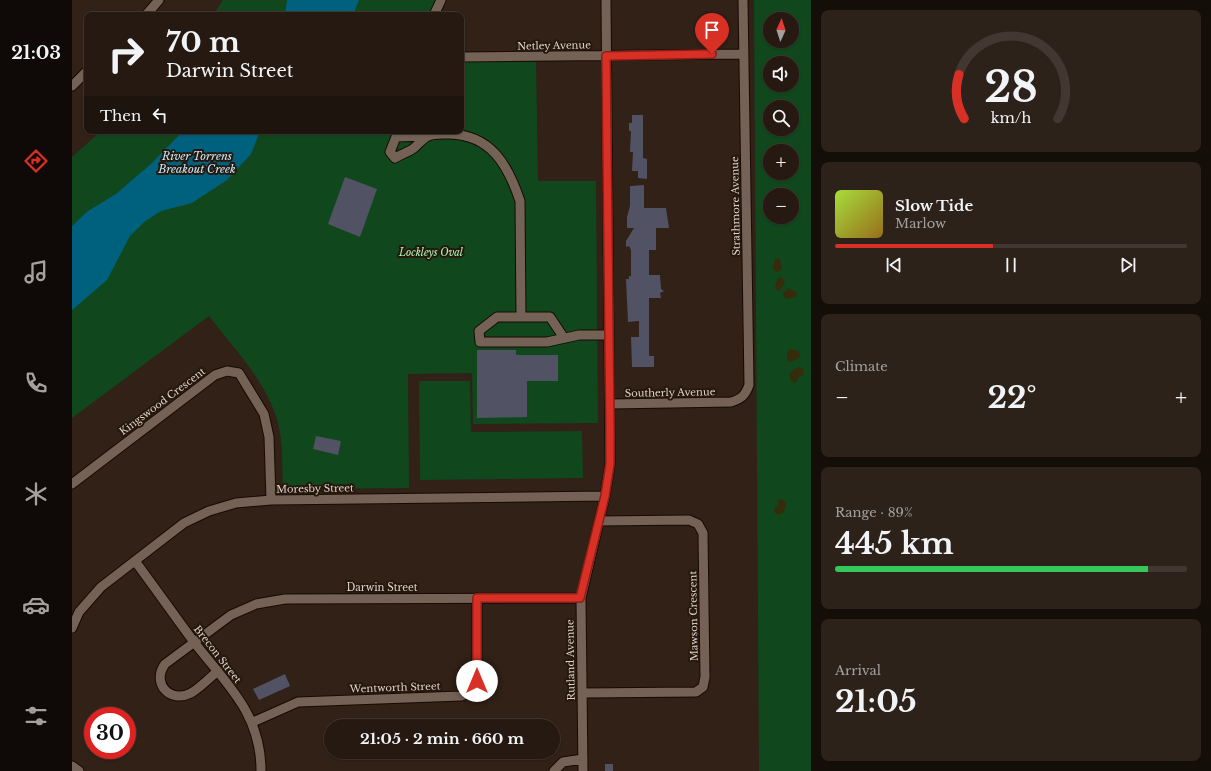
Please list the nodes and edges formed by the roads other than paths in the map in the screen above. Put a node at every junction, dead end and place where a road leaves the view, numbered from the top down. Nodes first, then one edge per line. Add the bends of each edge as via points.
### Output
1 (159, 0) edge
2 (441, 0) edge
3 (606, 0) edge
4 (743, 0) edge
5 (149, 12) edge
6 (435, 12) edge
7 (743, 54) junction
8 (606, 56) junction
9 (464, 57) edge
10 (84, 74) edge
11 (72, 86) edge
12 (429, 136) dead end
13 (521, 317) junction
14 (609, 335) junction
15 (564, 338) junction
16 (731, 402) joint
17 (610, 404) junction
18 (72, 484) edge
19 (605, 496) junction
20 (271, 500) junction
21 (599, 521) junction
22 (135, 561) junction
23 (477, 598) junction
24 (580, 598) junction
25 (72, 628) edge
26 (194, 642) junction
27 (218, 671) junction
28 (582, 693) junction
29 (253, 722) junction
30 (583, 759) junction
31 (72, 766) edge
32 (79, 771) edge
33 (261, 771) edge
34 (554, 771) edge
35 (583, 771) edge

1 - 5 street
2 - 6 street
3 - 8 street, Rutland Avenue
4 - 7 street, Strathmore Avenue
7 - 8 street, Netley Avenue
7 - 16 street, Strathmore Avenue via 749,385 746,394
8 - 9 street, Netley Avenue
8 - 14 street, Rutland Avenue
10 - 11 street
12 - 13 street via 461,135 480,140 492,149 515,186 520,201
13 - 15 street via 550,317
13 - 15 street via 497,317 479,331 480,342 547,342
14 - 15 street
14 - 17 street, Rutland Avenue
16 - 17 street, Southerly Avenue
17 - 19 street, Rutland Avenue via 610,464
18 - 20 street, Kingswood Crescent via 215,375 226,370 239,373 264,414 269,437
19 - 20 street, Moresby Street
19 - 21 street, Rutland Avenue
20 - 22 street, Moresby Street via 236,503 209,511 184,523
21 - 24 street, Rutland Avenue
21 - 28 street, Mawson Crescent via 689,520 698,524 703,533 705,677 703,686 696,692
22 - 25 street, Moresby Street via 100,587 80,612
22 - 26 street, Brecon Street
23 - 24 street, Darwin Street
23 - 26 street, Darwin Street via 284,599 256,604 231,615
23 - 29 street, Wentworth Street via 477,681 468,693 461,696 298,702
24 - 28 street, Rutland Avenue
26 - 27 street, Brecon Street
26 - 27 street, Darwin Street via 162,668 160,680 163,689 172,695 191,693
27 - 29 street, Brecon Street via 240,699
28 - 30 street, Rutland Avenue
29 - 33 street, Brecon Street via 261,756
30 - 34 street via 563,762
30 - 35 street, Rutland Avenue
31 - 32 street

